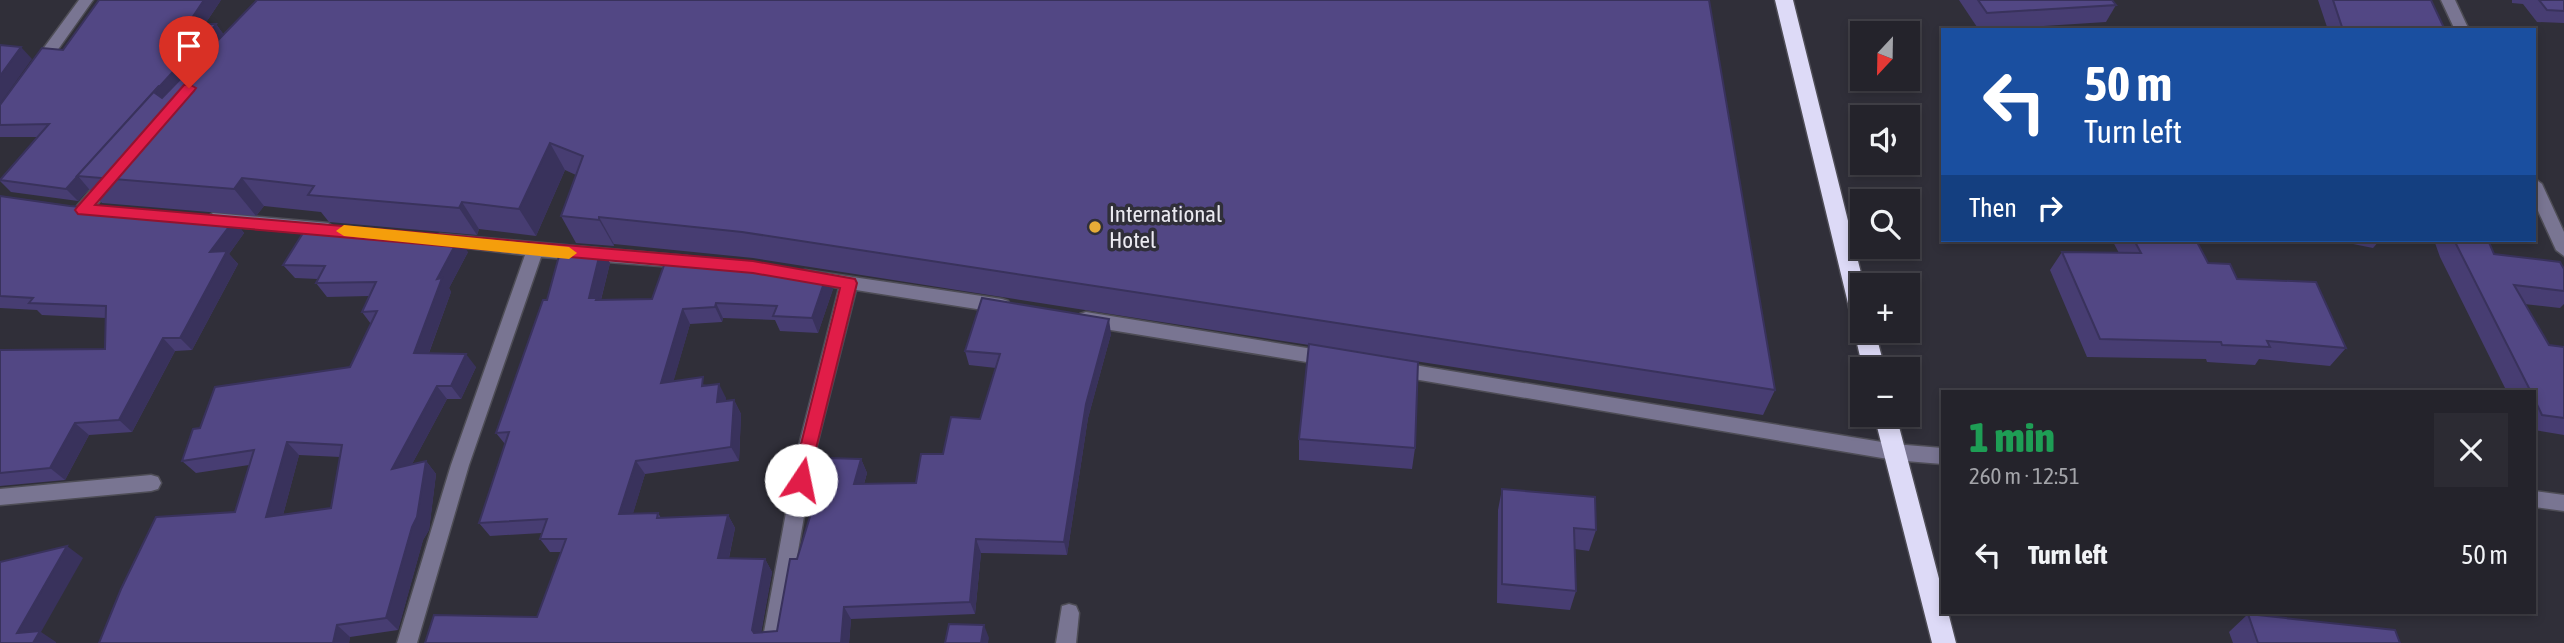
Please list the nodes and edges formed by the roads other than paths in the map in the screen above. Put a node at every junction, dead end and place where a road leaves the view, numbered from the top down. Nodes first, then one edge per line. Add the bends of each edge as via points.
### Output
1 (86, 0) edge
2 (1784, 0) edge
3 (2448, 0) edge
4 (2461, 28) edge
5 (31, 76) edge
6 (118, 169) edge
7 (2536, 188) edge
8 (107, 211) edge
9 (195, 218) edge
10 (340, 230) edge
11 (419, 238) edge
12 (535, 250) junction
13 (2564, 250) edge
14 (699, 263) edge
15 (1851, 273) edge
16 (794, 274) edge
17 (849, 283) junction
18 (1025, 310) edge
19 (1066, 316) edge
20 (1349, 362) edge
21 (1376, 366) edge
22 (1888, 427) edge
23 (1894, 452) junction
24 (1941, 456) edge
25 (150, 483) dead end
26 (0, 497) edge
27 (2536, 499) edge
28 (2564, 503) edge
29 (1069, 613) dead end
30 (407, 643) edge
31 (772, 643) edge
32 (1066, 643) edge
33 (1944, 643) edge

1 - 5 street
2 - 15 highway
3 - 4 street
6 - 8 street via 76,209
7 - 13 street
9 - 10 street
11 - 12 street
12 - 14 street
12 - 30 street via 460,465
16 - 17 street
17 - 18 street
17 - 31 street via 806,453
19 - 20 street
21 - 23 street
22 - 23 highway
23 - 24 street
23 - 33 highway
25 - 26 street
27 - 28 street
29 - 32 street

